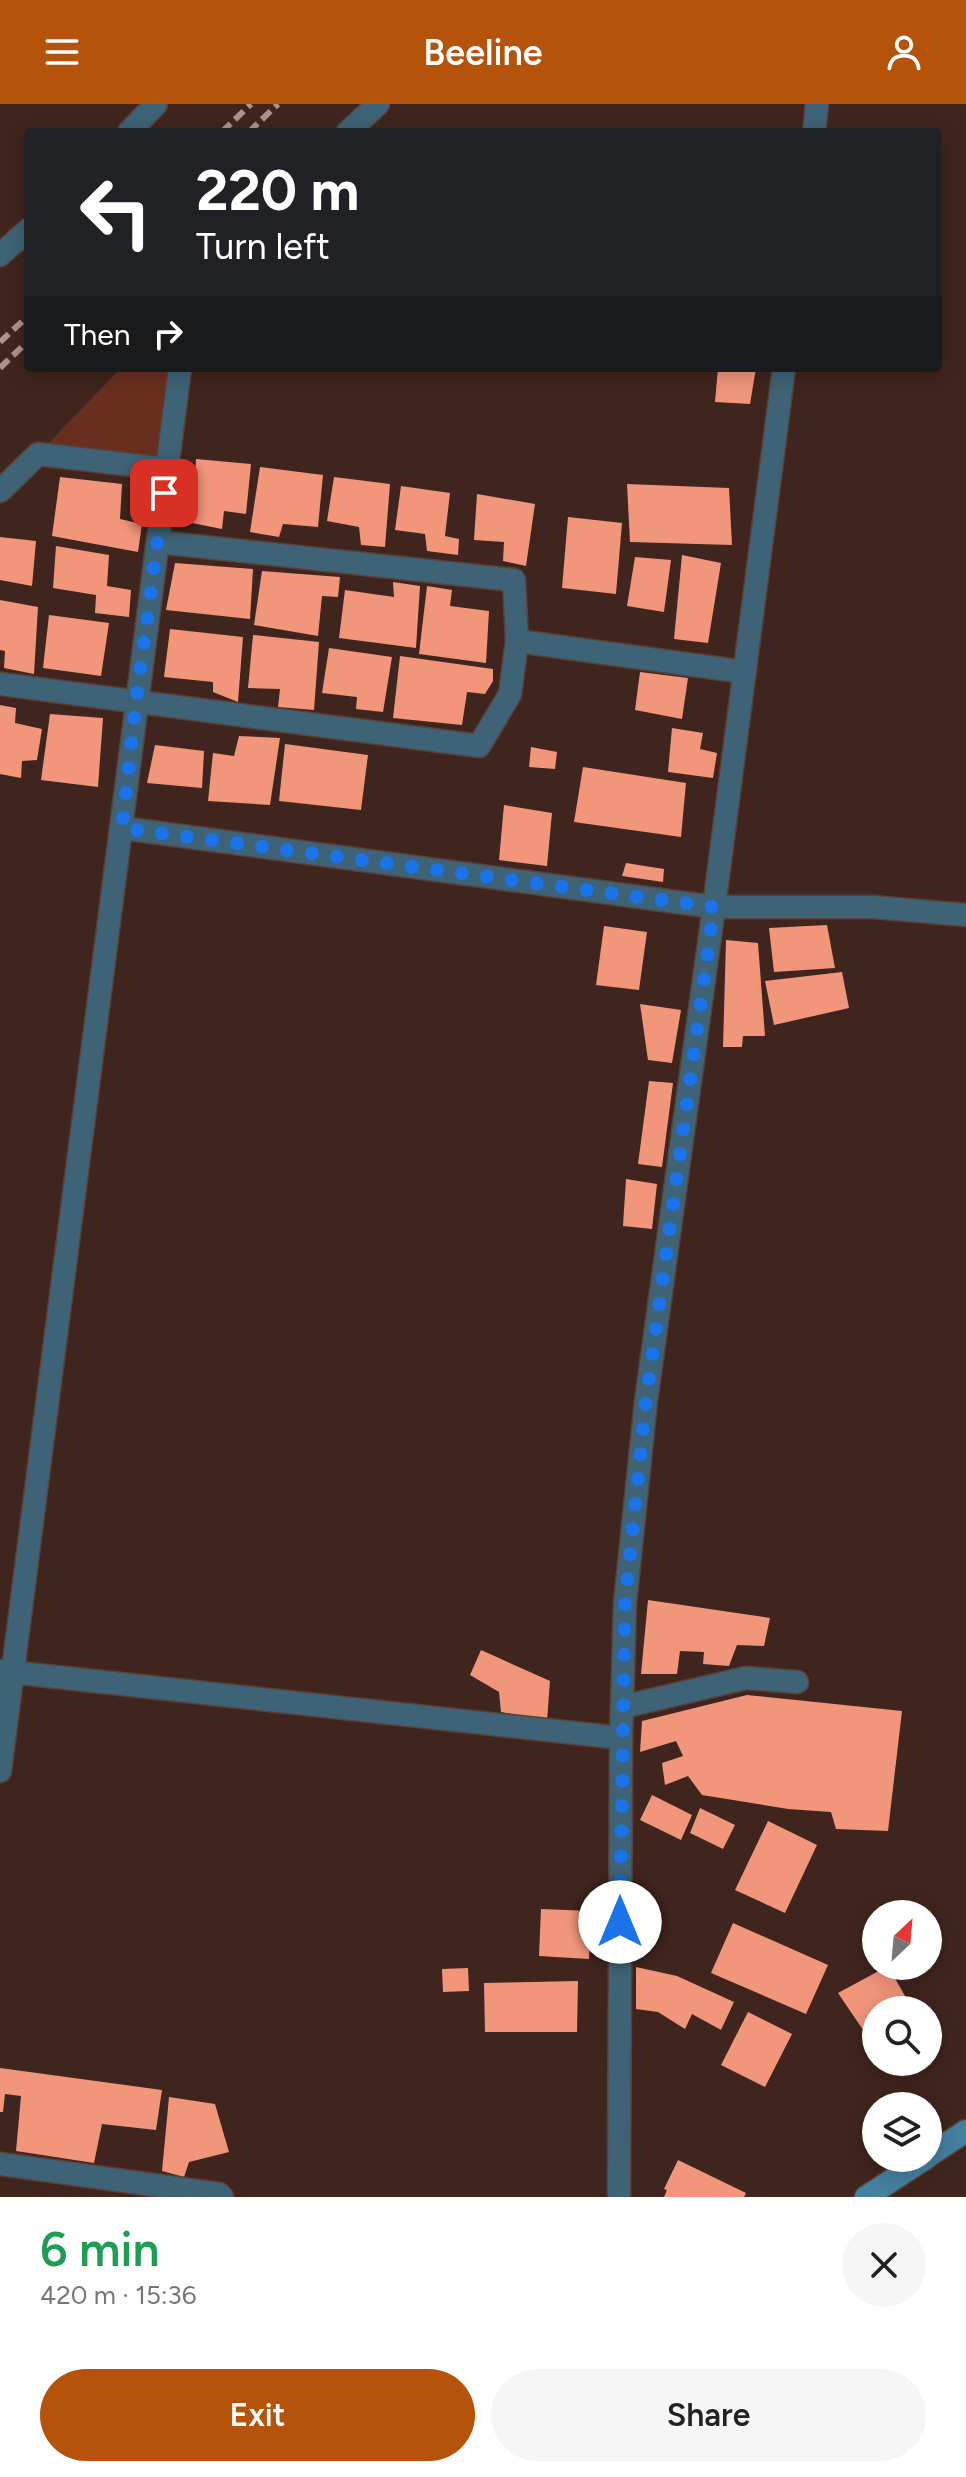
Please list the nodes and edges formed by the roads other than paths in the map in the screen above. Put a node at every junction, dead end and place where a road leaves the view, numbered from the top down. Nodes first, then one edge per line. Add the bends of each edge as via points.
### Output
1 (156, 104) edge
2 (378, 104) edge
3 (817, 104) edge
4 (133, 128) edge
5 (352, 128) edge
6 (814, 128) edge
7 (24, 234) edge
8 (0, 255) edge
9 (179, 372) edge
10 (783, 372) edge
11 (167, 469) junction
12 (0, 491) edge
13 (158, 542) junction
14 (517, 641) junction
15 (745, 672) junction
16 (0, 684) edge
17 (136, 702) junction
18 (122, 828) junction
19 (714, 907) junction
20 (966, 915) edge
21 (6, 1672) edge
22 (797, 1682) dead end
23 (622, 1707) junction
24 (621, 1738) junction
25 (0, 1771) edge
26 (966, 2131) edge
27 (942, 2147) edge
28 (0, 2164) edge
29 (904, 2172) edge
30 (222, 2197) edge
31 (619, 2197) edge
32 (866, 2197) edge

1 - 4 street
2 - 5 street
3 - 6 street
7 - 8 street
9 - 11 street
10 - 15 street
11 - 12 street via 38,454
11 - 13 street
13 - 14 street via 514,580
13 - 17 street
14 - 15 street
14 - 17 street via 510,694 479,746
15 - 19 street
16 - 17 street
17 - 18 street
18 - 19 street
18 - 21 street
19 - 20 street via 873,907
19 - 23 street via 646,1401 625,1603
21 - 24 street
21 - 25 street
22 - 23 street via 746,1678
23 - 24 street
24 - 31 street
26 - 27 main road
28 - 30 street
29 - 32 main road

